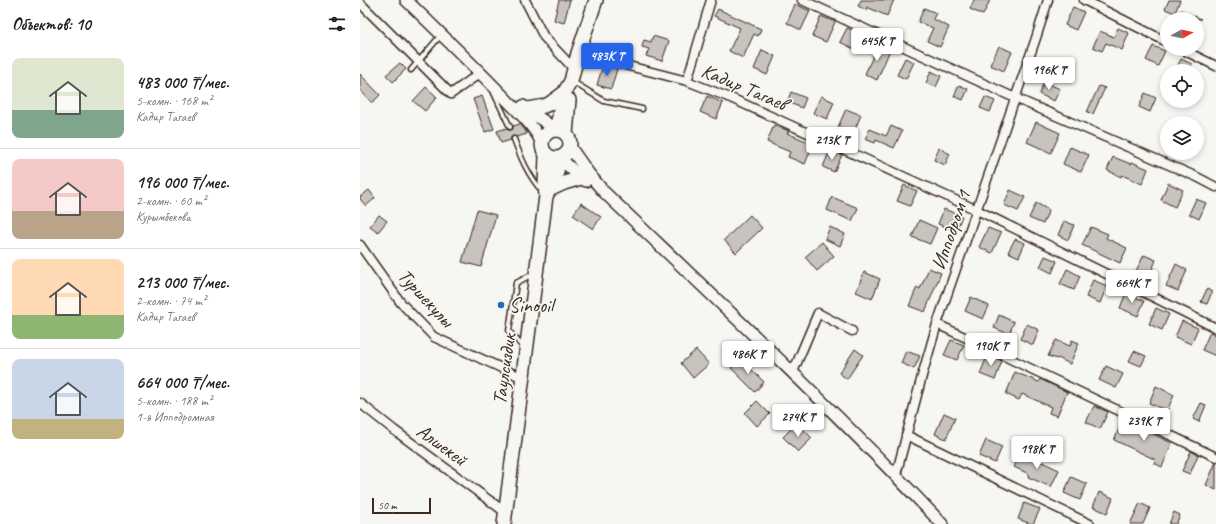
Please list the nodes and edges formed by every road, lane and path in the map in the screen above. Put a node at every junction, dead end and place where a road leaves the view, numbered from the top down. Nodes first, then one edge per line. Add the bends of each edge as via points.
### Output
1 (406, 0) edge
2 (525, 0) edge
3 (596, 0) edge
4 (711, 0) edge
5 (802, 0) edge
6 (1048, 0) edge
7 (1084, 0) edge
8 (360, 3) edge
9 (442, 35) junction
10 (1160, 38) edge
11 (578, 53) junction
12 (1195, 56) edge
13 (419, 61) junction
14 (1216, 66) edge
15 (410, 70) dead end
16 (480, 73) junction
17 (572, 75) junction
18 (687, 81) junction
19 (489, 82) junction
20 (564, 93) junction
21 (1015, 98) junction
22 (528, 109) junction
23 (642, 109) dead end
24 (510, 127) dead end
25 (561, 132) junction
26 (514, 139) dead end
27 (570, 147) junction
28 (544, 149) junction
29 (560, 158) junction
30 (581, 178) junction
31 (1216, 187) edge
32 (548, 192) junction
33 (604, 192) junction
34 (977, 210) junction
35 (360, 245) edge
36 (537, 272) junction
37 (937, 324) junction
38 (1216, 328) edge
39 (852, 331) dead end
40 (527, 351) junction
41 (793, 372) junction
42 (523, 378) junction
43 (360, 403) edge
44 (906, 436) junction
45 (1216, 457) edge
46 (896, 475) junction
47 (504, 518) edge
48 (942, 524) edge
49 (1090, 524) edge

1 - 9 main road
2 - 17 street via 544,37
3 - 11 main road
4 - 18 street
5 - 21 street
6 - 21 street, Ипподром 1
7 - 10 street
8 - 13 street
9 - 13 lane
9 - 16 main road
11 - 17 main road
11 - 18 street, Кадир Тагаев
12 - 14 street
13 - 15 lane
13 - 16 street via 451,94
16 - 19 main road
17 - 20 main road
17 - 23 lane via 604,101
17 - 25 main road
18 - 34 street, Кадир Тагаев via 733,99
19 - 22 main road
19 - 24 lane
19 - 28 main road via 530,124
20 - 22 main road via 550,104
20 - 25 main road
21 - 31 street via 1197,176
21 - 34 street, Ипподром 1
22 - 25 main road
25 - 27 main road via 570,140
25 - 28 main road via 546,134 543,141
26 - 32 lane via 534,182
27 - 29 main road
27 - 33 main road
28 - 29 main road via 553,158
28 - 32 main road, Таулсиздик via 545,185
29 - 30 main road
29 - 32 main road, Таулсиздик
30 - 32 main road via 564,183
30 - 33 main road
32 - 36 main road, Таулсиздик
33 - 41 main road
34 - 37 street, Ипподром 1
34 - 38 street, Кадир Тагаев
35 - 42 street, Туршекулы via 401,302 434,337
36 - 40 main road, Таулсиздик
36 - 40 lane via 516,283 509,331
37 - 44 street, Ипподром 1
37 - 45 street
39 - 41 street via 818,313
40 - 42 main road, Таулсиздик
41 - 46 main road
42 - 47 main road, Таулсиздик
43 - 47 street, Алшекей
44 - 46 street, Ипподром 1
44 - 49 street
46 - 48 main road

